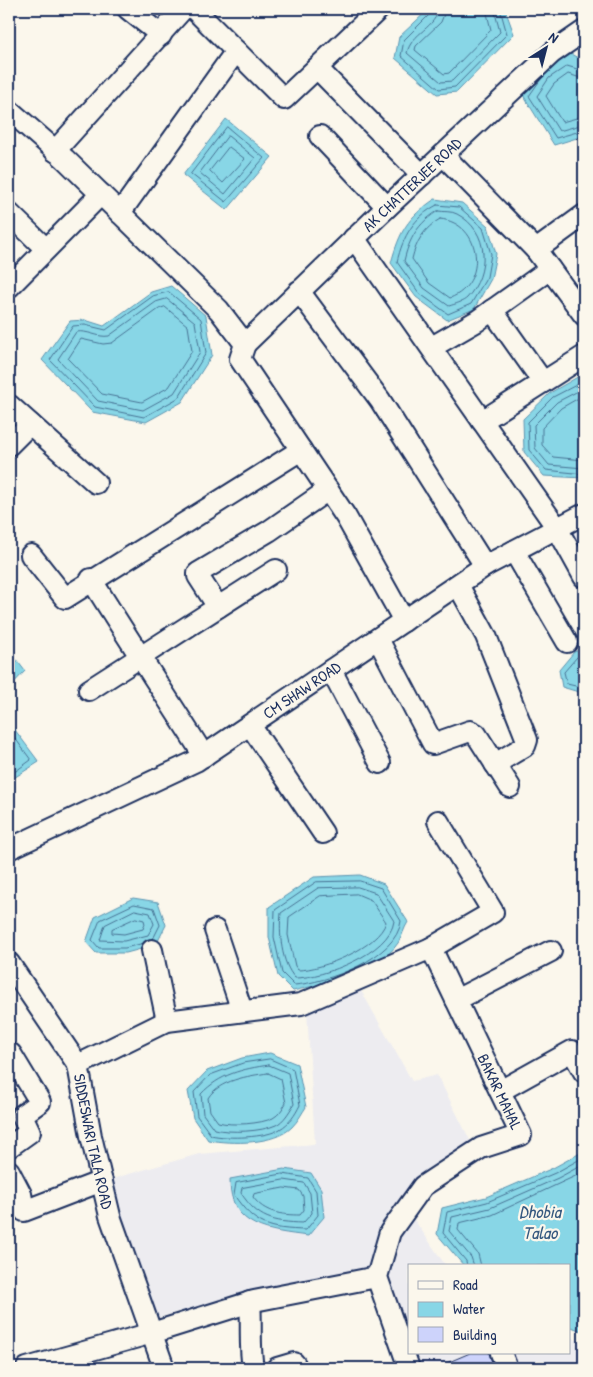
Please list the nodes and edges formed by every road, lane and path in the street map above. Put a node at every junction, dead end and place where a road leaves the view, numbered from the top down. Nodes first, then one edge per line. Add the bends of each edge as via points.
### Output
1 (128, 9) edge
2 (182, 9) edge
3 (194, 9) edge
4 (369, 12) edge
5 (584, 31) edge
6 (161, 34) junction
7 (236, 51) junction
8 (317, 68) junction
9 (9, 110) edge
10 (320, 136) dead end
11 (55, 151) junction
12 (443, 155) junction
13 (422, 175) junction
14 (101, 194) junction
15 (387, 207) junction
16 (9, 212) edge
17 (120, 213) junction
18 (584, 215) edge
19 (354, 238) junction
20 (46, 249) junction
21 (536, 250) junction
22 (550, 269) junction
23 (9, 287) edge
24 (299, 291) junction
25 (492, 310) junction
26 (584, 315) edge
27 (245, 344) junction
28 (432, 347) junction
29 (584, 356) edge
30 (543, 382) junction
31 (9, 405) edge
32 (482, 421) junction
33 (30, 424) junction
34 (9, 445) edge
35 (301, 450) junction
36 (96, 483) dead end
37 (328, 490) junction
38 (584, 514) edge
39 (557, 528) junction
40 (514, 551) junction
41 (30, 555) dead end
42 (486, 566) junction
43 (276, 570) dead end
44 (584, 577) edge
45 (92, 579) junction
46 (458, 585) junction
47 (218, 607) junction
48 (404, 621) junction
49 (378, 639) junction
50 (567, 642) dead end
51 (139, 658) junction
52 (331, 670) junction
53 (89, 690) dead end
54 (250, 725) junction
55 (204, 756) junction
56 (380, 763) dead end
57 (495, 764) junction
58 (510, 787) dead end
59 (438, 820) dead end
60 (323, 833) dead end
61 (9, 849) edge
62 (215, 930) dead end
63 (431, 948) junction
64 (152, 950) dead end
65 (551, 951) dead end
66 (9, 963) edge
67 (456, 1000) junction
68 (242, 1011) junction
69 (167, 1021) junction
70 (11, 1054) dead end
71 (78, 1065) junction
72 (584, 1072) edge
73 (500, 1091) junction
74 (9, 1147) edge
75 (9, 1171) edge
76 (102, 1181) junction
77 (377, 1277) junction
78 (250, 1302) junction
79 (152, 1333) junction
80 (501, 1354) edge
81 (27, 1368) edge
82 (164, 1368) edge
83 (253, 1368) edge
84 (278, 1368) edge
85 (297, 1368) edge
86 (409, 1368) edge
87 (508, 1368) edge

1 - 6 street
2 - 6 street
3 - 7 street
4 - 8 street
5 - 12 street, AK CHATTERJEE ROAD via 552,53
6 - 11 street
7 - 8 street via 284,99
7 - 17 street
8 - 13 street
9 - 11 street
10 - 15 street
11 - 14 street
12 - 13 street, AK CHATTERJEE ROAD
12 - 21 street
13 - 15 street, AK CHATTERJEE ROAD
14 - 17 street
14 - 20 street
15 - 19 street, AK CHATTERJEE ROAD
16 - 20 street
17 - 27 street via 219,310
18 - 21 street
19 - 24 street, AK CHATTERJEE ROAD
19 - 28 street
20 - 23 street
21 - 22 street
22 - 25 street
22 - 26 street
24 - 27 street, AK CHATTERJEE ROAD
24 - 42 street via 380,400
25 - 28 street
25 - 30 street
27 - 35 street via 240,359
28 - 32 street
29 - 30 street
30 - 32 street
31 - 33 street
32 - 39 street
33 - 34 street
33 - 36 street
35 - 37 street
35 - 45 street
37 - 47 street via 269,532 198,573
37 - 48 street
38 - 39 street, CM SHAW ROAD
39 - 40 street, CM SHAW ROAD
39 - 44 street
40 - 42 street, CM SHAW ROAD
40 - 50 street
41 - 45 street via 65,598
42 - 46 street, CM SHAW ROAD
43 - 47 street
45 - 51 street
46 - 48 street, CM SHAW ROAD
46 - 57 street via 486,636 527,740 525,746
47 - 51 street
48 - 49 street, CM SHAW ROAD
49 - 52 street, CM SHAW ROAD
49 - 57 street via 433,744 470,731 476,734
51 - 53 street
51 - 55 street via 156,679
52 - 54 street, CM SHAW ROAD
52 - 56 street
54 - 55 street, CM SHAW ROAD
54 - 60 street
55 - 61 street, CM SHAW ROAD
57 - 58 street
59 - 63 street via 492,912
62 - 68 street
63 - 67 street, BAKAR MAHAL
63 - 68 street via 301,1004
64 - 69 street
65 - 67 street
66 - 71 street, SIDDESWARI TALA ROAD
67 - 73 street, BAKAR MAHAL
68 - 69 street
69 - 71 street
70 - 74 street via 40,1102 22,1115 30,1132
71 - 76 street, SIDDESWARI TALA ROAD
72 - 73 street via 572,1051
73 - 77 street, BAKAR MAHAL via 520,1135 481,1148 423,1186 390,1232
75 - 76 street via 21,1194 24,1211
76 - 79 street, SIDDESWARI TALA ROAD via 110,1216
77 - 78 street
77 - 86 street
78 - 79 street
78 - 83 street via 252,1324 249,1345
79 - 81 street
79 - 82 street, SIDDESWARI TALA ROAD
80 - 87 street
84 - 85 street via 294,1362

